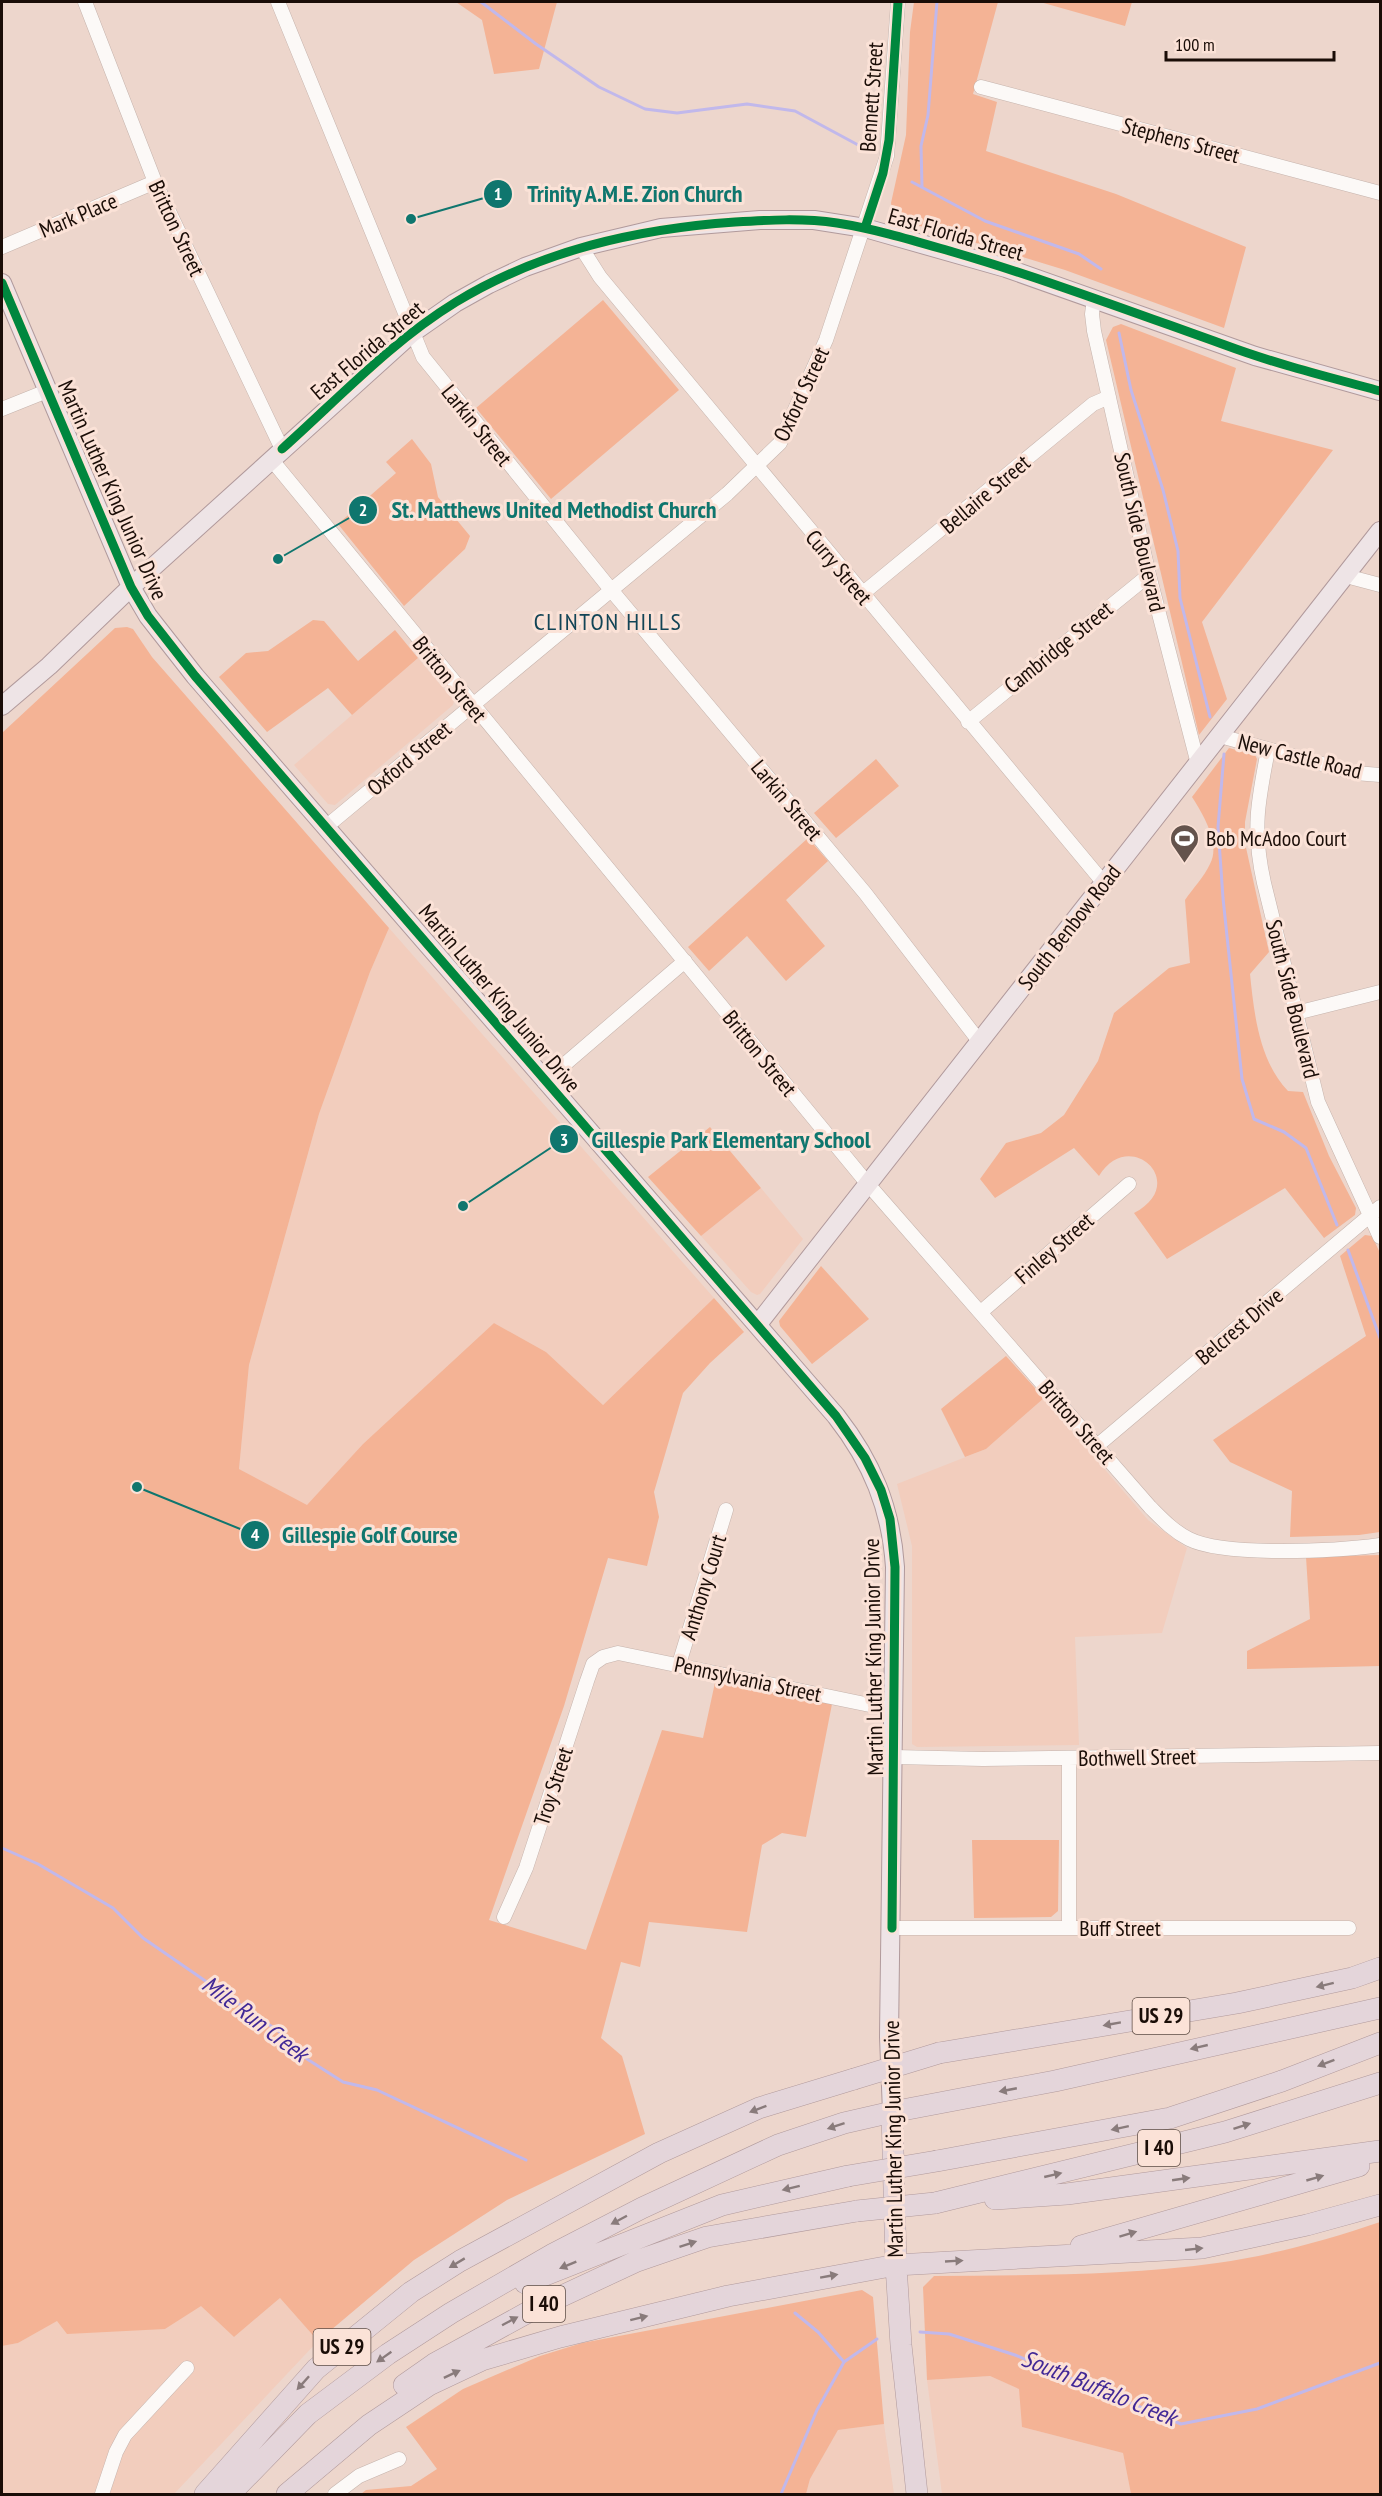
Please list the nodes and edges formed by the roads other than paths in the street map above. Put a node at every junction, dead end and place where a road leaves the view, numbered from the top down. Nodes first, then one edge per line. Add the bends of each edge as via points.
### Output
1 (85, 2) edge
2 (278, 2) edge
3 (898, 2) edge
4 (981, 87) dead end
5 (155, 182) junction
6 (1380, 193) edge
7 (865, 228) junction
8 (2, 247) edge
9 (581, 247) junction
10 (2, 283) edge
11 (1094, 298) junction
12 (412, 333) junction
13 (47, 391) junction
14 (1380, 391) edge
15 (1109, 397) junction
16 (2, 409) edge
17 (276, 454) junction
18 (757, 468) junction
19 (1380, 531) edge
20 (1149, 575) junction
21 (1346, 576) junction
22 (1380, 585) edge
23 (131, 587) junction
24 (612, 591) junction
25 (862, 594) junction
26 (2, 706) edge
27 (471, 706) junction
28 (968, 722) junction
29 (1220, 736) junction
30 (1268, 750) junction
31 (1198, 764) junction
32 (1380, 775) edge
33 (327, 826) junction
34 (1103, 882) junction
35 (685, 961) junction
36 (1380, 992) edge
37 (1296, 1013) junction
38 (979, 1041) junction
39 (544, 1082) junction
40 (867, 1183) junction
41 (1129, 1184) dead end
42 (1380, 1207) edge
43 (1369, 1216) junction
44 (1380, 1237) edge
45 (981, 1312) junction
46 (758, 1324) junction
47 (1098, 1445) junction
48 (726, 1510) dead end
49 (1380, 1545) edge
50 (603, 1657) joint
51 (679, 1665) junction
52 (894, 1710) junction
53 (1380, 1753) edge
54 (894, 1757) junction
55 (1069, 1758) junction
56 (504, 1917) dead end
57 (1069, 1927) junction
58 (892, 1928) junction
59 (1349, 1929) dead end
60 (1380, 1968) edge
61 (1380, 1999) edge
62 (1380, 2008) edge
63 (1256, 2034) junction
64 (1380, 2043) edge
65 (1380, 2083) edge
66 (892, 2112) junction
67 (1380, 2151) edge
68 (1380, 2159) edge
69 (934, 2203) junction
70 (1380, 2205) edge
71 (1031, 2258) junction
72 (896, 2265) junction
73 (451, 2313) junction
74 (187, 2368) dead end
75 (399, 2459) dead end
76 (102, 2494) edge
77 (205, 2494) edge
78 (230, 2494) edge
79 (280, 2494) edge
80 (287, 2494) edge
81 (335, 2494) edge
82 (917, 2494) edge

1 - 5 street, Britton Street
2 - 12 street, Larkin Street
3 - 7 street, Bennett Street via 889,140
4 - 6 street, Stephens Street
5 - 8 street, Mark Place
5 - 17 street, Britton Street
7 - 9 main road, East Florida Street via 788,219 714,223 661,228
7 - 11 main road, East Florida Street
7 - 18 street, Oxford Street via 794,417 780,443
9 - 12 main road, East Florida Street via 489,284
9 - 18 street, Curry Street via 600,277
10 - 13 main road, Martin Luther King Junior Drive
11 - 14 main road, East Florida Street via 1255,356
11 - 15 street, South Side Boulevard via 1094,331
12 - 17 main road, East Florida Street
12 - 24 street, Larkin Street via 423,357 455,400
13 - 16 street
13 - 23 main road, Martin Luther King Junior Drive
15 - 20 street, South Side Boulevard
15 - 25 street, Bellaire Street via 1093,404
17 - 23 main road, East Florida Street
17 - 27 street, Britton Street
18 - 24 street, Oxford Street
18 - 25 street, Curry Street
19 - 21 main road, South Benbow Road
20 - 28 street, Cambridge Street
20 - 31 street, South Side Boulevard
21 - 22 street
21 - 29 main road, South Benbow Road
23 - 26 main road, East Florida Street
23 - 33 main road, Martin Luther King Junior Drive via 148,616 195,676
24 - 27 street, Oxford Street
24 - 38 street, Larkin Street via 865,893
25 - 28 street, Curry Street
27 - 33 street, Oxford Street
27 - 35 street, Britton Street
28 - 34 street, Curry Street
29 - 30 street, New Castle Road
29 - 31 main road, South Benbow Road
30 - 32 street, New Castle Road via 1355,773
30 - 37 street, South Side Boulevard via 1258,800 1256,849
31 - 34 main road, South Benbow Road
33 - 39 main road, Martin Luther King Junior Drive
34 - 38 main road, South Benbow Road
35 - 39 street
35 - 40 street, Britton Street
36 - 37 street
37 - 43 street, South Side Boulevard via 1318,1102
38 - 40 main road, South Benbow Road
39 - 46 main road, Martin Luther King Junior Drive
40 - 45 street, Britton Street
40 - 46 main road, South Benbow Road
41 - 45 street, Finley Street
42 - 43 street, Belcrest Drive
43 - 44 street, South Side Boulevard
43 - 47 street, Belcrest Drive
45 - 47 street, Britton Street
46 - 52 main road, Martin Luther King Junior Drive via 852,1437 881,1490 890,1519 895,1567
47 - 49 street, Britton Street via 1150,1507 1171,1528 1191,1540 1249,1550
48 - 51 street, Anthony Court
50 - 51 street, Pennsylvania Street via 618,1653
50 - 56 street, Troy Street via 594,1664 586,1681 526,1868
51 - 52 street, Pennsylvania Street
52 - 54 main road, Martin Luther King Junior Drive
53 - 55 street, Bothwell Street
54 - 55 street, Bothwell Street
54 - 58 main road, Martin Luther King Junior Drive
55 - 57 street
57 - 58 street, Buff Street
57 - 59 street, Buff Street
58 - 66 main road, Martin Luther King Junior Drive
60 -> 77 highway, US 29, bridge via 1248,2001 939,2054 759,2108 659,2153 411,2292 316,2369
61 - 63 highway
62 - 63 highway
63 -> 66 highway via 1055,2081
64 -> 73 highway, I 40, bridge via 1170,2118 1076,2138 848,2176 722,2205
69 -> 65 highway, I 40 via 1225,2132
66 - 72 highway, Martin Luther King Junior Drive
66 -> 73 highway via 778,2145 642,2208
69 -> 67 highway via 1067,2194
71 -> 68 highway via 1114,2238
79 -> 69 highway, I 40, bridge via 319,2451 434,2364 532,2310 637,2261 707,2237 857,2211
71 -> 70 highway via 1202,2248
72 -> 71 highway
80 -> 72 highway via 369,2425 429,2385 482,2360 730,2296
72 - 82 highway, Martin Luther King Junior Drive
73 -> 78 highway, I 40 via 308,2414
74 - 76 street via 125,2435
75 - 81 street via 359,2476

